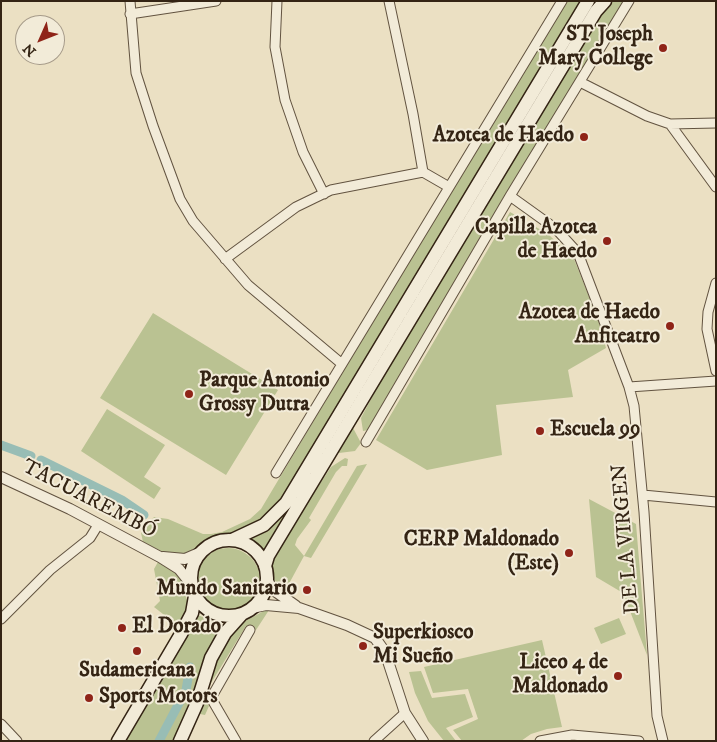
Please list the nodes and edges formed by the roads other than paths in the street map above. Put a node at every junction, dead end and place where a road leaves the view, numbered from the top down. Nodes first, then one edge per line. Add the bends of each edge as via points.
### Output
1 (130, 1) edge
2 (216, 1) edge
3 (277, 1) edge
4 (389, 1) edge
5 (562, 1) edge
6 (588, 1) edge
7 (605, 1) edge
8 (629, 1) edge
9 (130, 14) junction
10 (580, 82) junction
11 (716, 123) edge
12 (670, 124) junction
13 (423, 172) junction
14 (449, 187) junction
15 (716, 187) edge
16 (324, 194) junction
17 (510, 196) junction
18 (225, 259) junction
19 (716, 283) edge
20 (342, 364) junction
21 (716, 371) edge
22 (716, 381) edge
23 (629, 387) junction
24 (366, 442) dead end
25 (276, 473) dead end
26 (1, 477) edge
27 (643, 496) junction
28 (716, 502) edge
29 (98, 525) junction
30 (232, 540) junction
31 (201, 552) junction
32 (160, 557) junction
33 (266, 573) junction
34 (193, 590) junction
35 (299, 608) junction
36 (247, 611) junction
37 (1, 619) edge
38 (250, 630) dead end
39 (405, 713) junction
40 (1, 724) edge
41 (18, 741) edge
42 (118, 741) edge
43 (180, 741) edge
44 (236, 741) edge
45 (374, 741) edge
46 (423, 741) edge
47 (540, 741) edge
48 (639, 741) edge
49 (663, 741) edge

1 - 9 street
2 - 9 street
3 - 16 street via 275,47 285,100 302,152
4 - 13 street
5 - 14 street
6 - 30 main road via 286,503 264,525
7 - 33 main road via 272,549
8 - 10 street
9 - 18 street via 136,73 180,199
10 - 12 street
10 - 17 street
11 - 12 street
12 - 15 street
13 - 14 street
13 - 16 street
14 - 20 street
16 - 18 street via 296,207
17 - 23 street, DE LA VIRGEN via 556,229 578,253
17 - 24 street
18 - 20 street via 248,285
19 - 21 street via 707,329
20 - 25 street
22 - 23 street
23 - 27 street, DE LA VIRGEN via 634,406
26 - 29 street, TACUAREMBÓ
27 - 28 street
27 - 49 street, DE LA VIRGEN via 657,716
29 - 32 street, TACUAREMBÓ
29 - 37 street via 90,538 50,570
30 - 31 main road via 220,541
30 - 33 main road via 252,548
31 - 32 street, TACUAREMBÓ via 185,559
31 - 34 main road via 194,562
32 - 34 street, TACUAREMBÓ via 179,569
33 - 35 street via 272,589
33 - 36 main road via 262,595
34 - 36 main road via 210,611 220,615
34 - 42 main road via 192,613
35 - 36 street via 266,605
35 - 39 street via 347,625 379,642
36 - 43 main road via 224,633 211,658 197,703
38 - 44 street via 211,698
39 - 45 street
39 - 46 street
40 - 41 street
47 - 48 street via 572,735

